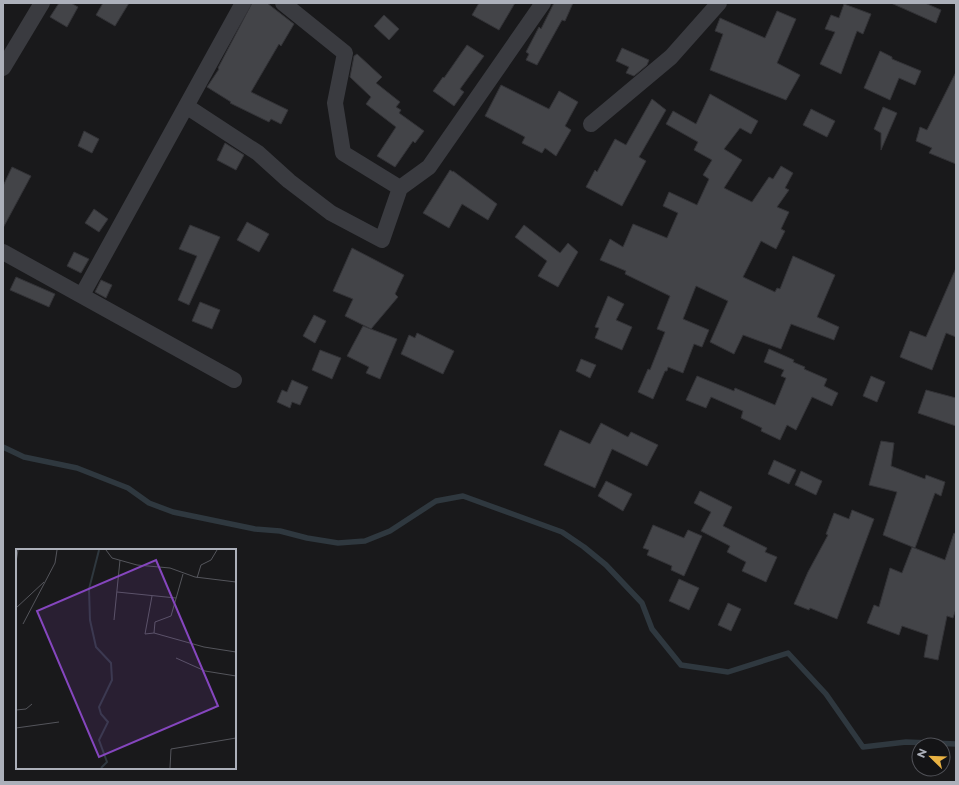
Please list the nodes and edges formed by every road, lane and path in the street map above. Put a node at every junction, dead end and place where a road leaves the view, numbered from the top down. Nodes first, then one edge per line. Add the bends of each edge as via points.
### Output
1 (42, 3) edge
2 (243, 3) edge
3 (283, 3) edge
4 (543, 3) edge
5 (719, 3) edge
6 (3, 68) edge
7 (186, 106) junction
8 (591, 124) dead end
9 (400, 188) junction
10 (3, 252) edge
11 (82, 295) junction
12 (234, 380) dead end

1 - 6 street
2 - 7 street
3 - 9 street via 345,53 334,103 343,154
4 - 9 street via 429,167
5 - 8 street via 671,57
7 - 9 street via 258,153 331,213 382,240
7 - 11 street
10 - 11 street
11 - 12 street

